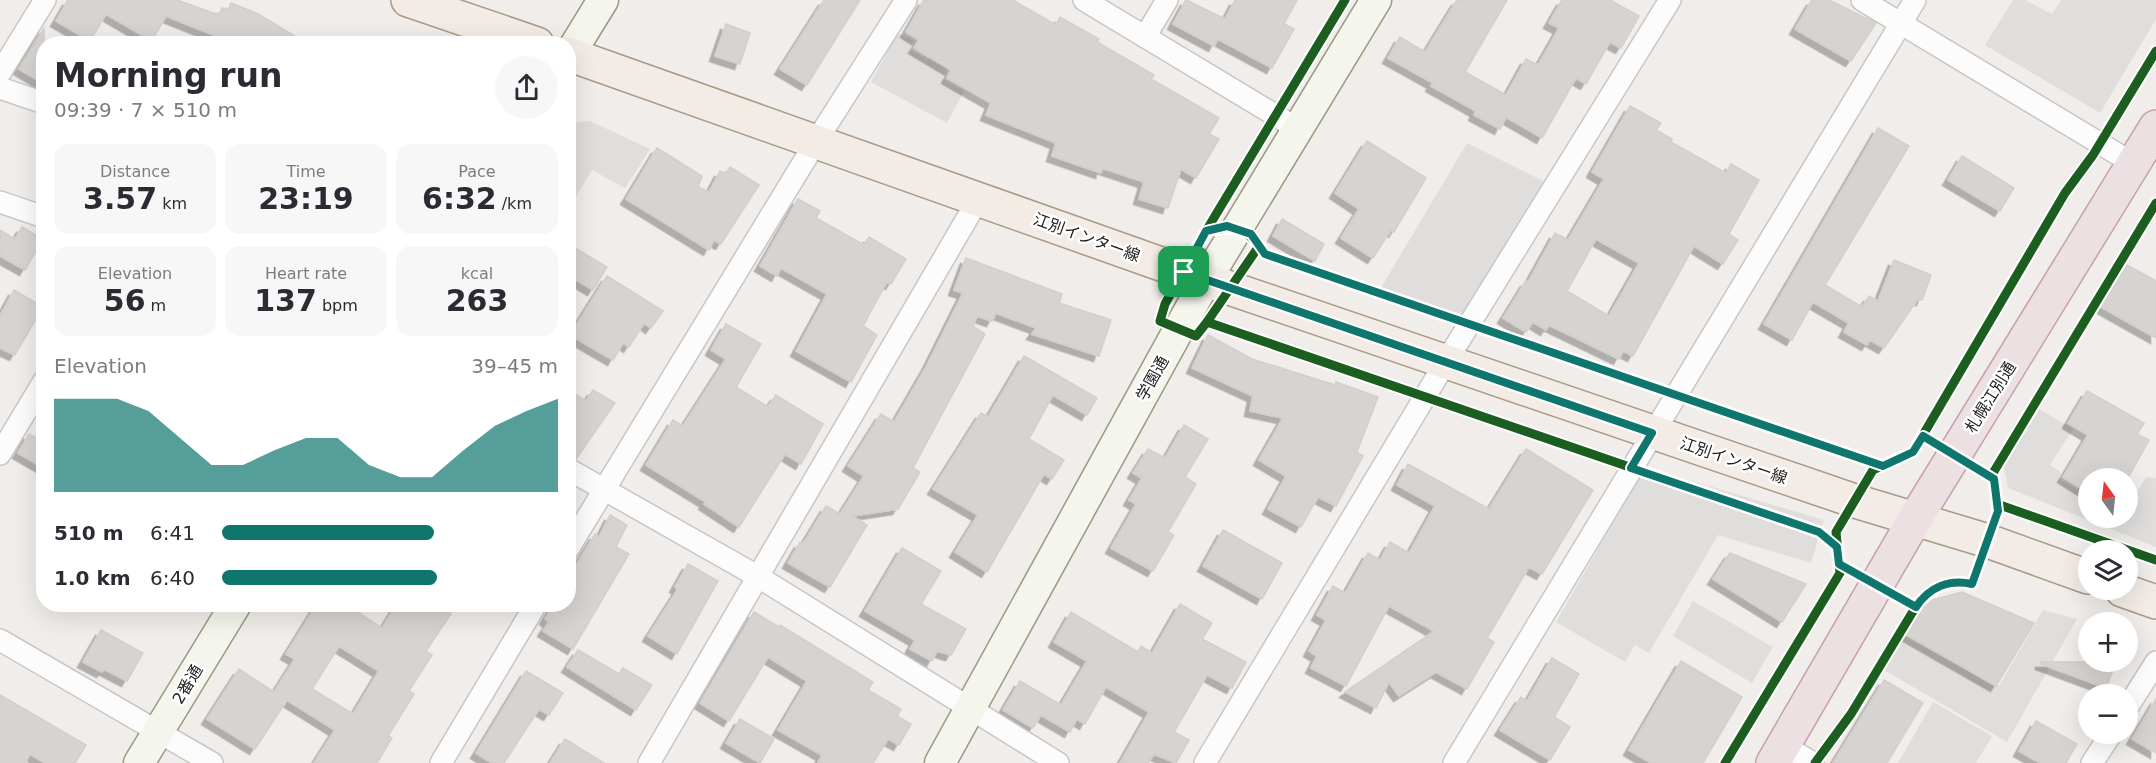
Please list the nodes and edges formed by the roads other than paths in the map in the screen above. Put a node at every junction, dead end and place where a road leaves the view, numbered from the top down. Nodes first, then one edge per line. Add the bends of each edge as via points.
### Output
1 (45, 0) edge
2 (408, 0) edge
3 (603, 0) edge
4 (906, 0) edge
5 (1083, 0) edge
6 (1167, 0) edge
7 (1376, 0) edge
8 (1670, 0) edge
9 (1862, 0) edge
10 (1915, 0) edge
11 (1900, 24) junction
12 (514, 36) edge
13 (1145, 37) junction
14 (576, 44) edge
15 (576, 57) edge
16 (0, 73) edge
17 (0, 88) edge
18 (36, 100) edge
19 (2156, 127) edge
20 (1298, 129) junction
21 (817, 140) junction
22 (2134, 164) junction
23 (979, 198) junction
24 (0, 202) edge
25 (36, 214) edge
26 (1206, 280) junction
27 (1447, 360) junction
28 (36, 394) edge
29 (1652, 433) junction
30 (0, 454) edge
31 (576, 474) edge
32 (603, 491) junction
33 (1915, 519) junction
34 (576, 536) edge
35 (2078, 573) edge
36 (757, 576) junction
37 (2138, 596) edge
38 (2156, 602) edge
39 (231, 612) edge
40 (531, 612) edge
41 (0, 640) edge
42 (2156, 662) edge
43 (2138, 691) edge
44 (970, 710) junction
45 (159, 731) junction
46 (2104, 744) edge
47 (1778, 754) edge
48 (140, 763) edge
49 (212, 763) edge
50 (441, 763) edge
51 (649, 763) edge
52 (940, 763) edge
53 (1058, 763) edge
54 (1205, 763) edge
55 (1454, 763) edge
56 (1813, 763) edge
57 (2092, 763) edge

1 - 16 street
2 - 12 main road
3 - 14 street
4 - 21 street
5 - 13 street
6 - 13 street
7 - 20 street, 学園通
8 - 27 street
9 - 11 street
10 - 11 street
11 - 22 street
11 - 29 street
13 - 20 street
15 - 21 main road, 江別インター線
17 - 18 street
19 - 22 highway, 札幌江別通
20 - 26 street, 学園通
21 - 23 main road, 江別インター線
21 - 32 street
22 - 33 highway, 札幌江別通
23 - 26 main road, 江別インター線
23 - 36 street
24 - 25 street
26 - 27 main road, 江別インター線
26 - 44 street, 学園通
27 - 29 main road, 江別インター線
27 - 54 street
28 - 30 street
29 - 33 main road, 江別インター線
29 - 55 street
31 - 32 street
32 - 34 street
32 - 36 street
33 - 35 main road, 江別インター線
33 - 47 highway, 札幌江別通
36 - 44 street
36 - 51 street
37 - 38 main road
39 - 45 street, 2番通
40 - 50 street
41 - 45 street
42 - 43 street
44 - 52 street, 学園通
44 - 53 street
45 - 48 street, 2番通
45 - 49 street
46 - 57 street
47 - 56 street

